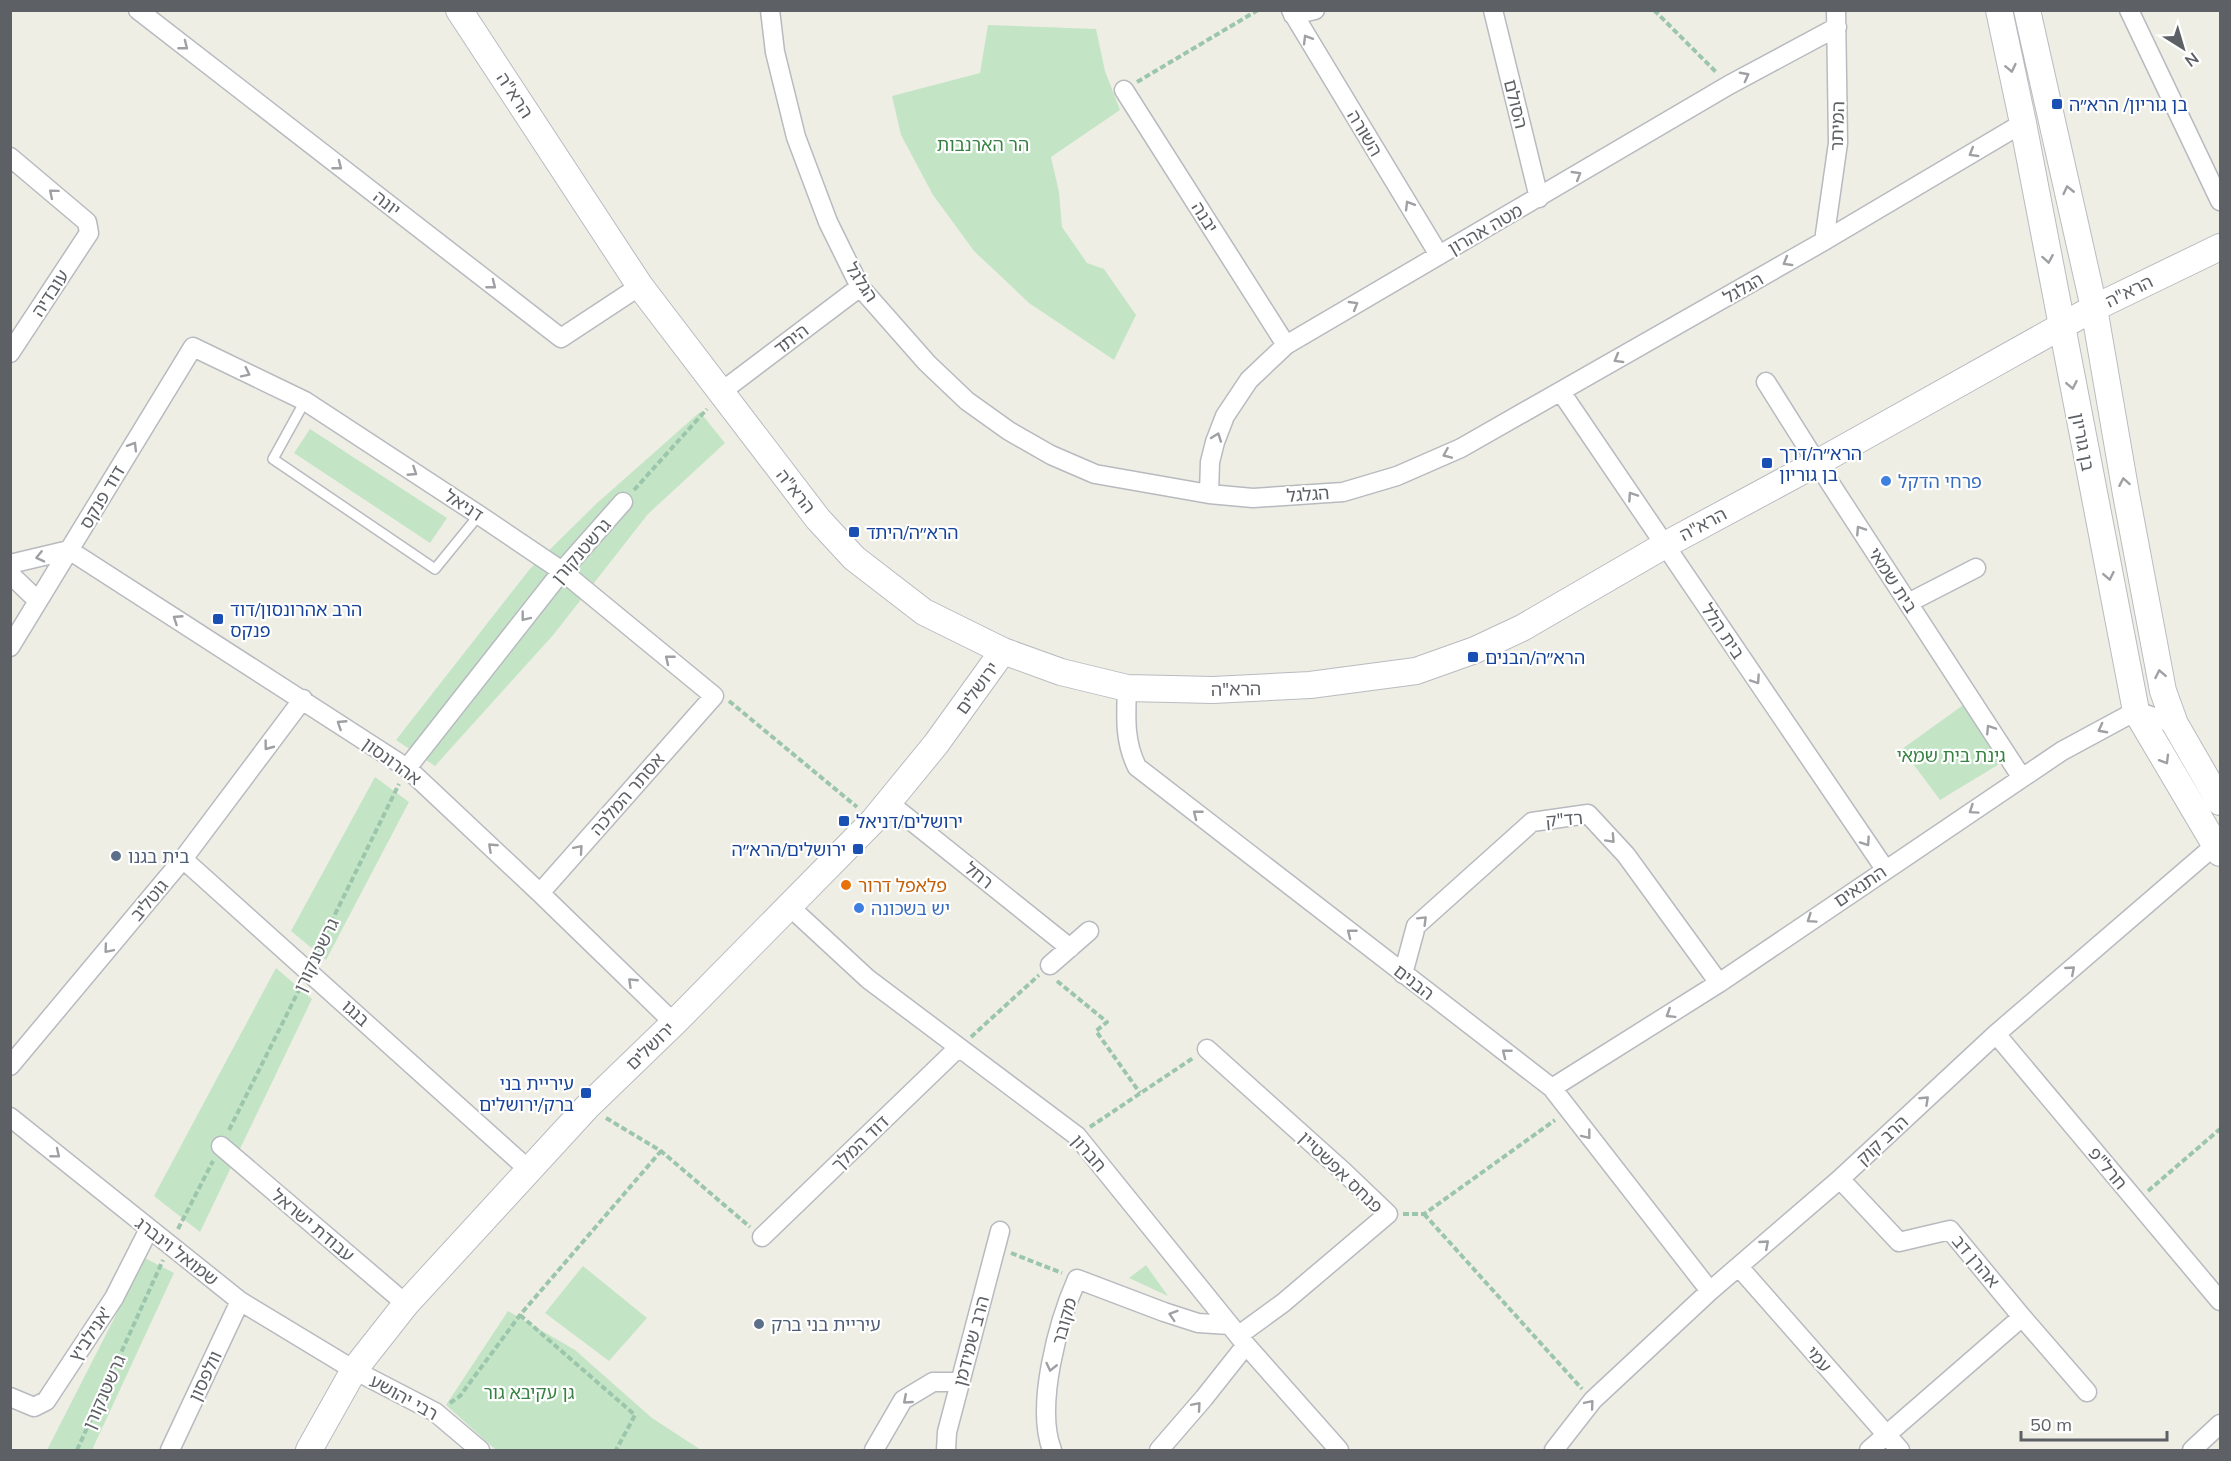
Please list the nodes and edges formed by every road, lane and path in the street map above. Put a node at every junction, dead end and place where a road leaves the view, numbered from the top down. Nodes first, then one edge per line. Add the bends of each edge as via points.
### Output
1 (138, 10) edge
2 (459, 10) edge
3 (770, 10) edge
4 (1258, 10) edge
5 (1315, 10) edge
6 (1493, 10) edge
7 (1654, 10) edge
8 (1999, 10) edge
9 (2027, 10) edge
10 (2129, 10) edge
11 (1292, 13) edge
12 (1836, 19) edge
13 (1729, 85) junction
14 (1124, 90) joint
15 (2023, 123) junction
16 (10, 157) edge
17 (1539, 198) junction
18 (2220, 201) edge
19 (1824, 241) junction
20 (2220, 247) edge
21 (1439, 255) junction
22 (2084, 261) junction
23 (640, 286) junction
24 (861, 286) junction
25 (2139, 286) junction
26 (2094, 308) junction
27 (2061, 327) junction
28 (1286, 345) junction
29 (193, 347) joint
30 (10, 353) edge
31 (1766, 382) dead end
32 (721, 392) junction
33 (1561, 392) junction
34 (305, 401) junction
35 (1817, 463) junction
36 (1209, 494) junction
37 (623, 502) joint
38 (479, 515) junction
39 (1665, 545) junction
40 (69, 550) junction
41 (10, 564) edge
42 (1976, 568) dead end
43 (562, 571) junction
44 (10, 574) edge
45 (38, 601) junction
46 (1908, 603) junction
47 (10, 647) edge
48 (1003, 651) junction
49 (1126, 688) junction
50 (714, 696) junction
51 (303, 699) junction
52 (2136, 711) junction
53 (2175, 724) junction
54 (406, 768) junction
55 (2022, 778) junction
56 (2220, 801) edge
57 (881, 812) junction
58 (2219, 846) edge
59 (183, 859) junction
60 (1884, 869) junction
61 (540, 893) junction
62 (789, 906) junction
63 (1089, 931) dead end
64 (1070, 948) junction
65 (1047, 968) junction
66 (308, 970) junction
67 (1403, 974) junction
68 (1719, 983) junction
69 (674, 1023) junction
70 (1996, 1034) junction
71 (958, 1048) junction
72 (1207, 1049) joint
73 (10, 1066) edge
74 (1552, 1088) junction
75 (1140, 1093) junction
76 (587, 1107) junction
77 (1568, 1110) junction
78 (10, 1117) edge
79 (2220, 1129) edge
80 (1077, 1136) junction
81 (221, 1146) junction
82 (661, 1151) junction
83 (528, 1170) junction
84 (1840, 1179) junction
85 (2136, 1201) junction
86 (149, 1229) junction
87 (762, 1237) joint
88 (998, 1239) joint
89 (170, 1244) junction
90 (1739, 1267) junction
91 (1077, 1279) junction
92 (1710, 1291) junction
93 (240, 1301) junction
94 (2220, 1301) edge
95 (406, 1304) junction
96 (520, 1315) junction
97 (2022, 1317) junction
98 (1238, 1335) junction
99 (354, 1370) junction
100 (1564, 1371) dead end
101 (960, 1382) junction
102 (2087, 1392) dead end
103 (10, 1397) edge
104 (435, 1412) junction
105 (2220, 1424) edge
106 (1886, 1435) junction
107 (77, 1450) edge
108 (170, 1450) edge
109 (309, 1450) edge
110 (480, 1450) edge
111 (616, 1450) edge
112 (874, 1450) edge
113 (946, 1450) edge
114 (1052, 1450) edge
115 (1159, 1450) edge
116 (1339, 1450) edge
117 (1554, 1450) edge
118 (1869, 1450) edge
119 (1900, 1450) edge
120 (2192, 1450) edge

1 -> 23 street, יונה via 561,338
2 - 23 street, הרא"ה
3 - 24 street, הגלגל via 775,52 796,137 828,222
4 - 14 path
5 - 11 street
6 - 17 street, הסולם
7 - 13 path
8 -> 15 street, בן גוריון
22 -> 9 street, בן גוריון
10 - 18 street
21 -> 11 street, השורה
13 -> 12 street, מטה אהרון
12 - 19 street, המיתר via 1838,143
17 -> 13 street, מטה אהרון
14 - 28 street, יבנה
15 -> 19 street, הגלגל
15 -> 27 street, בן גוריון
30 -> 16 street, עובדיה via 88,233 87,222
17 - 21 street, מטה אהרון
19 -> 33 street, הגלגל
20 - 25 street, הרא"ה
28 -> 21 street, מטה אהרון
22 - 25 street via 2118,287
22 - 26 street, בן גוריון
23 - 32 street, הרא"ה
24 - 32 street, היתד
24 - 36 street, הגלגל via 927,363 967,401 1009,431 1095,474
25 - 26 street, הרא"ה
26 - 27 street, הרא"ה
53 -> 26 street, בן גוריון via 2163,691
27 - 35 street, הרא"ה
27 -> 52 street, בן גוריון
36 -> 28 street, מטה אהרון via 1210,462 1226,416 1249,380
29 -> 34 street, דניאל
40 -> 29 street, דוד פנקס
31 - 35 street, בית שמאי
32 - 37 path
32 - 48 street, הרא"ה via 818,519 854,558 924,612
33 -> 36 street, הגלגל via 1461,448 1397,476 1343,492 1253,498
39 -> 33 street, בית הלל
34 -> 38 street, דניאל
34 - 38 lane via 273,459 435,569
35 - 39 street, הרא"ה
46 -> 35 street, בית שמאי
37 - 43 street, גרשטנקורן
38 - 43 street, דניאל
39 - 49 street, הרא"ה via 1522,628 1416,671 1262,689
39 -> 60 street, בית הלל
40 -> 41 street
40 - 45 street, דוד פנקס
51 -> 40 street, אהרונסון
42 - 46 street
50 -> 43 street, דניאל
43 -> 54 street, גרשטנקורן
44 - 45 street
45 - 47 street, דוד פנקס
55 -> 46 street, בית שמאי
48 - 49 street, הרא"ה via 1061,672
48 - 57 street, ירושלים
67 -> 49 street, הבנים via 1137,767 1126,734
50 - 57 path via 733,702
61 -> 50 street, אסתר המלכה
54 -> 51 street, אהרונסון
51 -> 59 street, גוטליב
52 - 53 street
52 -> 55 street, התנאים via 2062,751
52 -> 58 street, בן גוריון
53 - 56 street, בן גוריון
61 -> 54 street, אהרונסון
54 - 66 path, גרשטנקורן
55 -> 60 street, התנאים
57 - 62 street, ירושלים
57 - 64 street, רחל
70 -> 58 street, הרב קוק
59 - 66 street, בנגו
59 -> 73 street, גוטליב
60 -> 68 street, התנאים
69 -> 61 street, אהרונסון
62 - 69 street, ירושלים
62 - 71 street, חברון via 868,979
63 - 64 street
64 - 65 street
65 - 71 path
65 - 75 path via 1107,1022 1096,1031
66 - 81 path, גרשטנקורן
66 - 83 street, בנגו
67 -> 68 street, רד"ק via 1416,926 1532,822 1588,814 1626,855
74 -> 67 street, הבנים
68 -> 74 street, התנאים
69 - 76 street, ירושלים
84 -> 70 street, הרב קוק
70 - 85 street, חרל"פ
71 - 80 street, חברון
71 - 87 street, דוד המלך
72 - 75 path
72 - 98 street, פנחס אפשטיין via 1388,1214 1283,1303
74 - 77 street, הבנים
75 - 80 path
76 - 82 path
76 - 83 street, ירושלים
77 -> 92 street, הבנים
77 - 100 path via 1424,1214
78 -> 86 street, שמואל וינברג
79 - 85 path
80 - 98 street, חברון
81 - 89 path, גרשטנקורן
81 - 95 street, עבודת ישראל
82 - 87 path
82 - 96 path
83 - 95 street, ירושלים
90 -> 84 street, הרב קוק
84 - 97 street, אהרן דב via 1899,1242 1950,1230
85 - 94 street, חרל"פ
86 - 89 street, שמואל וינברג
86 - 103 street, אנילביץ' via 114,1298 46,1401 34,1407
88 - 91 path
88 - 101 street, הרב שמידמן
89 - 93 street, שמואל וינברג
89 - 107 path, גרשטנקורן
90 - 92 street, הרב קוק
90 - 106 street, עמי
98 -> 91 street, מקובר
91 -> 114 street, מקובר via 1065,1306 1047,1389 1046,1436
117 -> 92 street, הרב קוק via 1593,1400
93 - 99 street, שמואל וינברג
93 - 108 street, וולפסון
95 - 99 street, ירושלים
96 - 104 path via 460,1396
96 - 111 path via 635,1415
97 - 102 street, אהרן דב
97 - 106 street
115 -> 98 street via 1204,1398
98 - 116 street, חברון
99 - 104 street, רבי יהושע
99 - 109 street, ירושלים
101 -> 112 street via 933,1382 903,1400
101 - 113 street, הרב שמידמן
104 - 110 street, רבי יהושע
105 - 120 street
106 - 118 street
106 - 119 street, עמי

